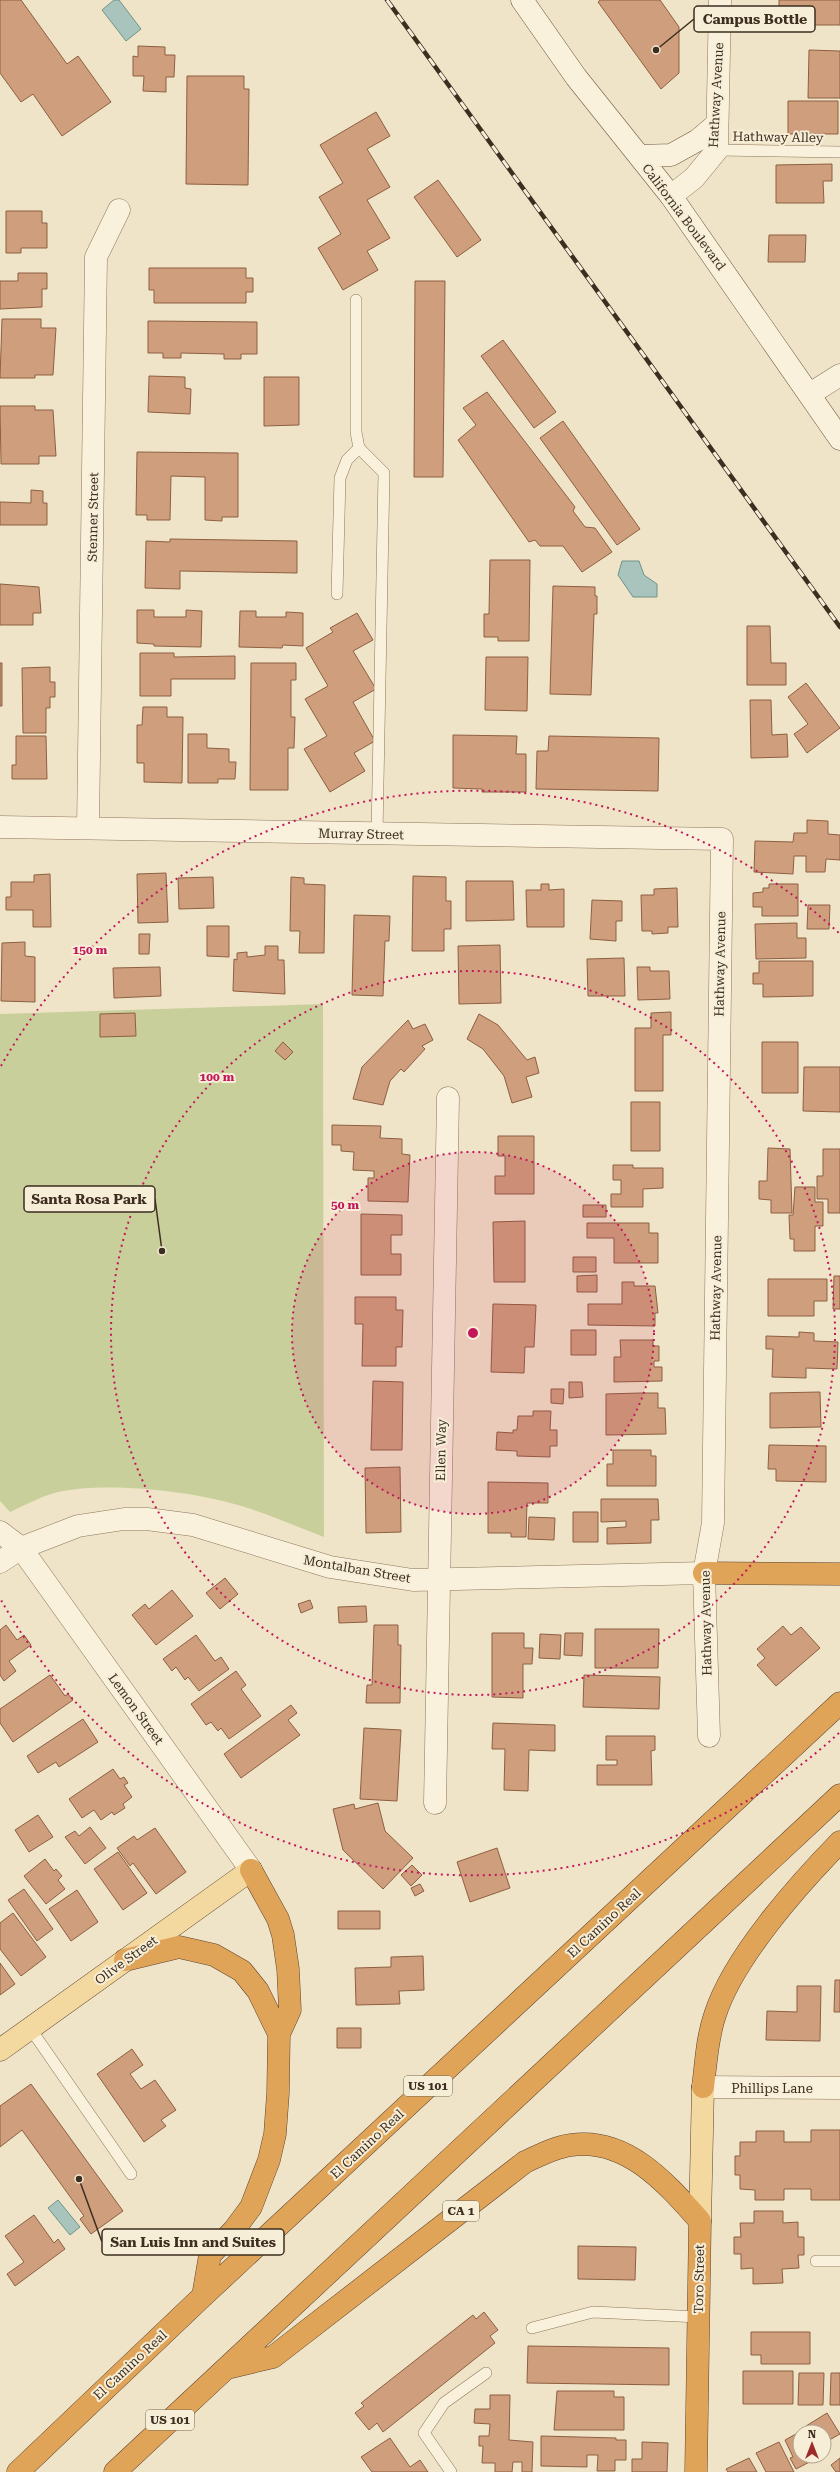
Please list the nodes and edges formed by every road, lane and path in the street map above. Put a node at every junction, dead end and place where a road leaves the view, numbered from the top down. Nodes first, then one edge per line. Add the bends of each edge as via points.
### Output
1 (522, 0) edge
2 (720, 0) edge
3 (717, 124) junction
4 (716, 150) junction
5 (840, 152) edge
6 (639, 156) junction
7 (670, 196) junction
8 (119, 210) dead end
9 (356, 300) dead end
10 (840, 375) edge
11 (810, 394) junction
12 (840, 439) edge
13 (359, 448) junction
14 (337, 594) dead end
15 (0, 827) edge
16 (88, 828) junction
17 (378, 834) junction
18 (722, 839) joint
19 (448, 1098) dead end
20 (0, 1532) edge
21 (21, 1548) junction
22 (0, 1562) edge
23 (704, 1573) junction
24 (840, 1574) edge
25 (439, 1580) junction
26 (840, 1703) edge
27 (709, 1736) dead end
28 (840, 1795) edge
29 (435, 1803) dead end
30 (840, 1842) edge
31 (251, 1870) junction
32 (125, 1960) junction
33 (30, 2028) junction
34 (280, 2034) junction
35 (0, 2050) edge
36 (703, 2087) junction
37 (840, 2088) edge
38 (130, 2174) dead end
39 (700, 2221) junction
40 (816, 2261) dead end
41 (840, 2261) edge
42 (203, 2296) junction
43 (699, 2317) junction
44 (532, 2328) dead end
45 (226, 2368) junction
46 (486, 2372) dead end
47 (18, 2472) edge
48 (115, 2472) edge
49 (451, 2472) edge
50 (696, 2472) edge

1 - 6 street, California Boulevard via 576,77
2 - 3 street, Hathway Avenue
3 - 4 street, Hathway Avenue
3 - 6 street via 698,140 671,155
4 - 5 lane, Hathway Alley
4 - 7 street, Hathway Avenue via 694,178
6 - 7 street, California Boulevard
7 - 11 street, California Boulevard
8 - 16 street, Stenner Street via 96,257
9 - 13 lane via 356,432
10 - 11 street
11 - 12 street, California Boulevard
13 - 14 lane via 347,460 340,478
13 - 17 lane via 384,473
15 - 16 street, Murray Street
16 - 17 street, Murray Street
17 - 18 street, Murray Street
18 - 23 street, Hathway Avenue via 713,1523
19 - 25 street, Ellen Way
20 - 21 street, Lemon Street
21 - 22 street, Montalban Street
21 - 25 street, Montalban Street via 78,1526 124,1519 147,1519 193,1525 330,1567 413,1580
21 - 31 street, Lemon Street
23 - 24 highway
23 - 25 street, Montalban Street
23 - 27 street, Hathway Avenue
25 - 29 street, Ellen Way
26 - 42 highway, El Camino Real / US 101
28 - 45 highway, US 101
30 - 36 highway via 773,1920 731,1978 714,2016
31 - 32 main road, Olive Street
31 - 34 highway via 278,1918 283,1935 290,2010
32 - 33 main road, Olive Street
32 - 34 highway via 179,1947 214,1955 242,1971 258,1991
33 - 35 main road, Olive Street
33 - 38 lane
34 - 42 highway via 275,2134 269,2160 250,2207 234,2230 210,2255
36 - 37 street, Phillips Lane
36 - 39 main road, Toro Street
39 - 43 highway, Toro Street
39 - 45 highway, CA 1 via 644,2164 624,2153 598,2146 572,2145 552,2150 525,2162 273,2357
40 - 41 lane
42 - 47 highway, El Camino Real / US 101
43 - 44 lane via 593,2312
43 - 50 highway, Toro Street
45 - 48 highway, US 101
46 - 49 lane via 444,2403 424,2433

